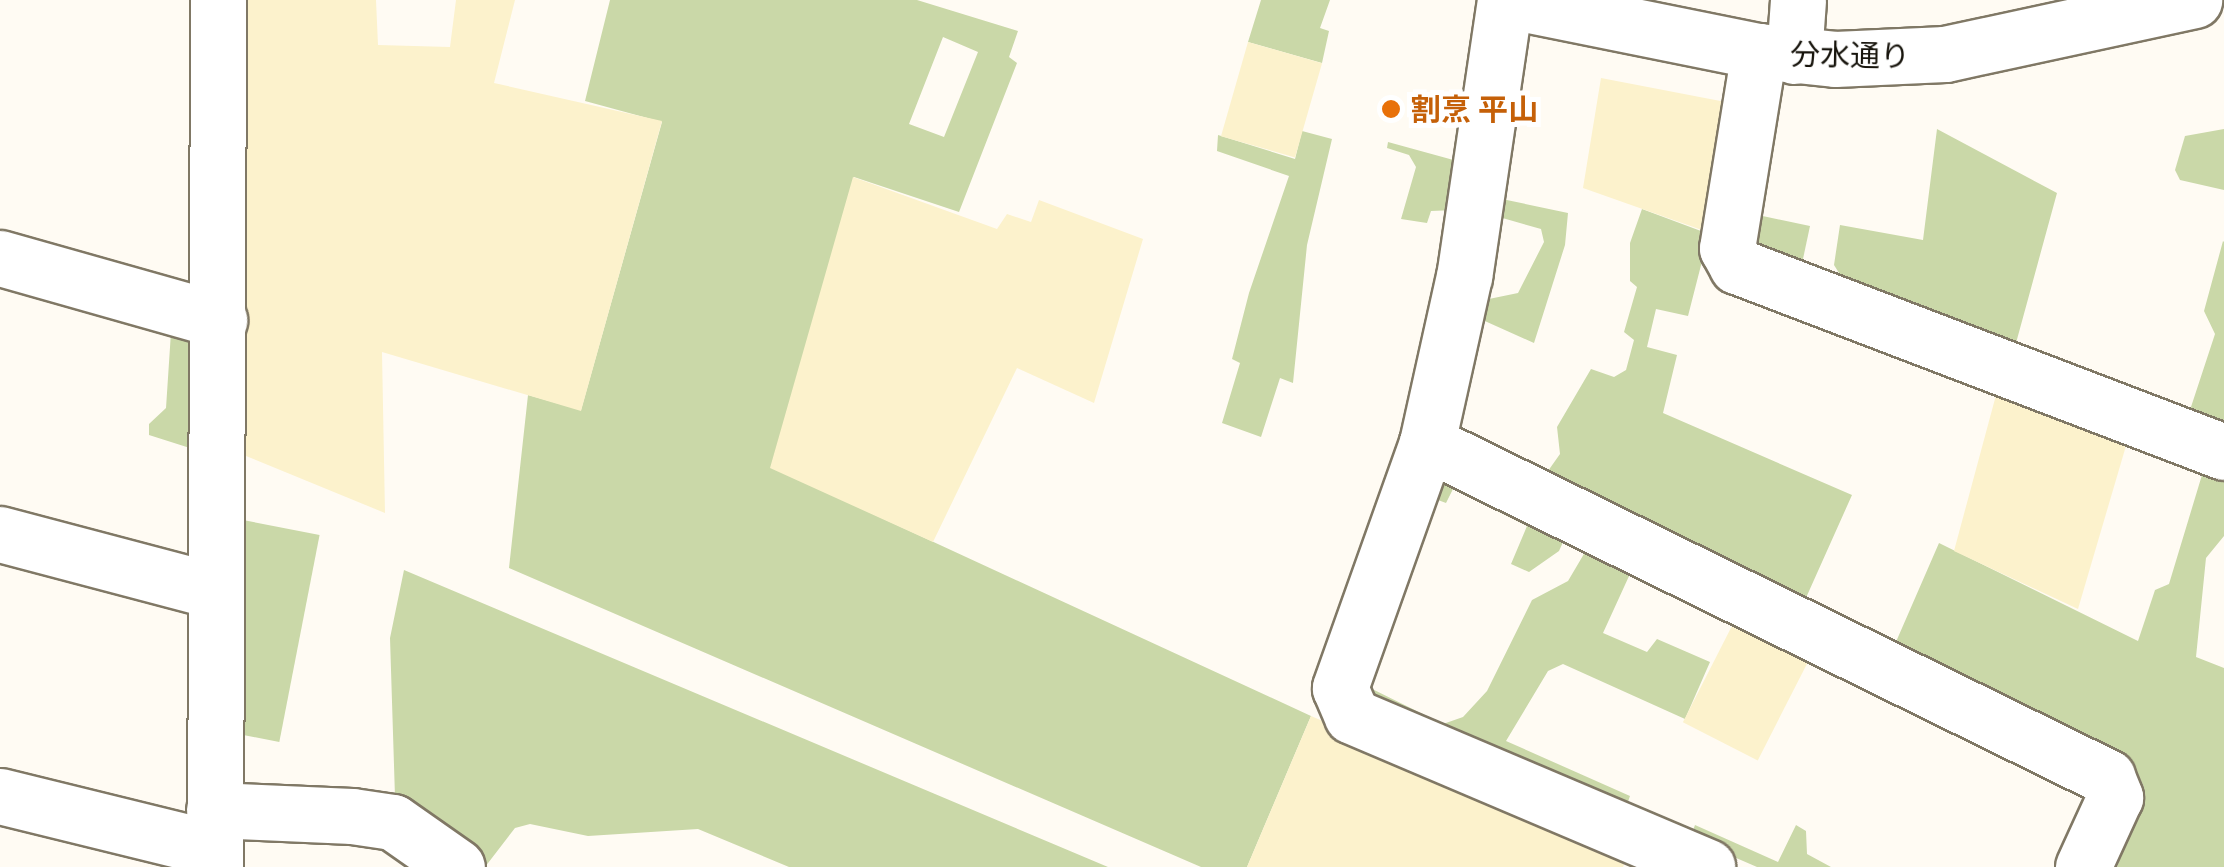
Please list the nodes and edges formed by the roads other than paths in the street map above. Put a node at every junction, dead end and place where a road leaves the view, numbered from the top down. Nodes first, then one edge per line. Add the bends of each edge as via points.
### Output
1 (218, 0) edge
2 (1505, 0) edge
3 (1798, 0) edge
4 (2194, 0) edge
5 (1777, 54) junction
6 (0, 258) edge
7 (220, 320) junction
8 (1428, 443) junction
9 (2224, 452) edge
10 (0, 534) edge
11 (215, 590) junction
12 (0, 796) edge
13 (215, 842) edge
14 (458, 867) edge
15 (1707, 867) edge
16 (2083, 867) edge

1 - 7 street
2 - 5 street, 分水通り
2 - 8 street via 1464,276
3 - 5 street
4 - 5 street, 分水通り via 1945,54
5 - 9 street via 1727,248 1737,266
6 - 7 street
7 - 11 street
8 - 15 street via 1340,688 1352,716
8 - 16 street via 2107,778 2116,797
10 - 11 street
11 - 13 street
12 - 13 street
13 - 14 street via 352,816 394,822

